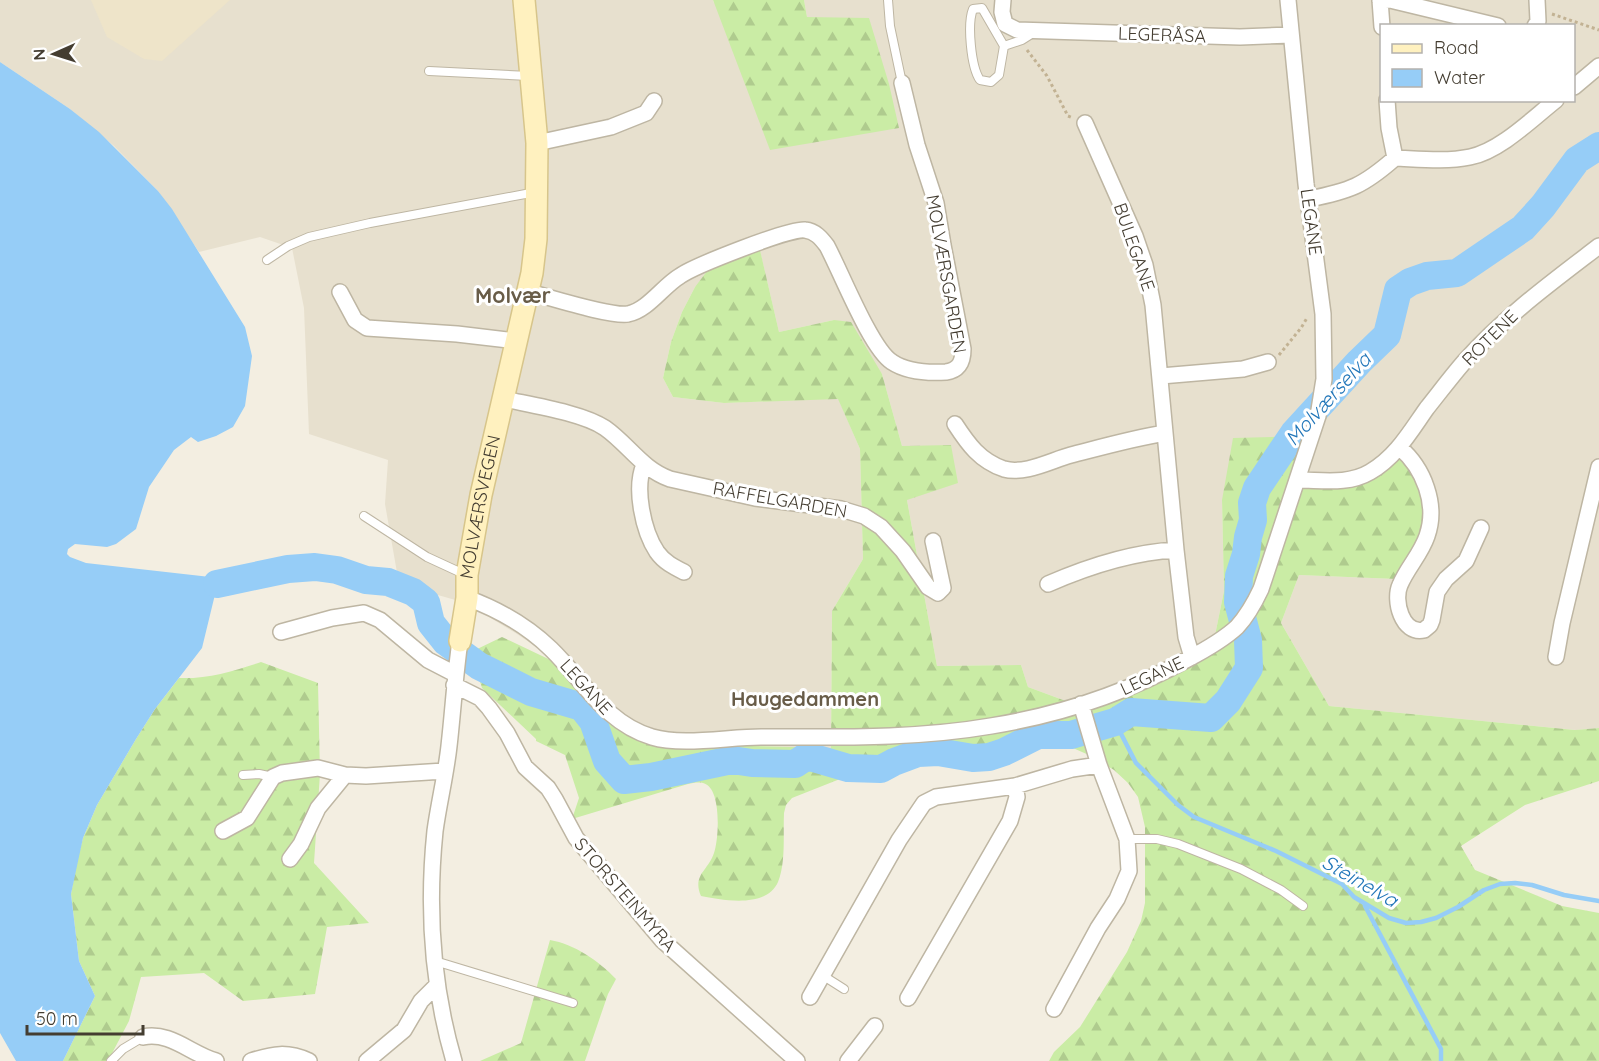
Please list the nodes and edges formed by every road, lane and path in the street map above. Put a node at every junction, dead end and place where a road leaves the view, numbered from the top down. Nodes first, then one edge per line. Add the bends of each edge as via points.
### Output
1 (524, 0) edge
2 (888, 0) edge
3 (1003, 0) edge
4 (1288, 0) edge
5 (1380, 0) edge
6 (1538, 5) edge
7 (1382, 24) edge
8 (1490, 24) edge
9 (1536, 24) edge
10 (1599, 30) edge
11 (1291, 35) junction
12 (1028, 36) junction
13 (1004, 46) junction
14 (1599, 66) edge
15 (429, 71) dead end
16 (530, 76) junction
17 (902, 83) joint
18 (1575, 86) edge
19 (654, 101) dead end
20 (1387, 102) edge
21 (1553, 102) edge
22 (1085, 123) joint
23 (537, 143) junction
24 (1395, 158) junction
25 (537, 192) junction
26 (1309, 199) junction
27 (1599, 246) edge
28 (267, 260) dead end
29 (529, 291) junction
30 (339, 292) dead end
31 (1323, 314) junction
32 (516, 341) junction
33 (1268, 362) joint
34 (1161, 376) junction
35 (504, 399) junction
36 (954, 424) dead end
37 (1165, 433) junction
38 (1400, 447) junction
39 (644, 465) junction
40 (1599, 466) edge
41 (1298, 480) junction
42 (364, 516) dead end
43 (1481, 528) dead end
44 (933, 541) dead end
45 (1176, 550) junction
46 (684, 572) dead end
47 (467, 575) junction
48 (1048, 584) dead end
49 (467, 598) junction
50 (281, 632) dead end
51 (1192, 657) junction
52 (1556, 657) dead end
53 (456, 666) junction
54 (1082, 704) junction
55 (1099, 765) junction
56 (444, 771) junction
57 (243, 775) dead end
58 (345, 775) junction
59 (273, 777) junction
60 (1015, 786) junction
61 (223, 831) dead end
62 (1127, 839) junction
63 (290, 859) dead end
64 (1303, 906) dead end
65 (434, 961) junction
66 (822, 975) junction
67 (437, 986) junction
68 (844, 989) dead end
69 (810, 997) dead end
70 (908, 998) dead end
71 (573, 1003) dead end
72 (1054, 1009) dead end
73 (875, 1026) dead end
74 (143, 1037) joint
75 (111, 1061) edge
76 (216, 1061) edge
77 (251, 1061) edge
78 (309, 1061) edge
79 (367, 1061) edge
80 (454, 1061) edge
81 (797, 1061) edge
82 (848, 1061) edge

1 - 16 street, MOLVÆRSVEGEN
2 - 17 lane
3 - 12 street, LEGERÅSA via 1005,24
4 - 11 street, LEGANE
5 - 7 street
5 - 8 street
6 - 9 street
6 - 10 path
11 - 12 street, LEGERÅSA
11 - 26 street, LEGANE
12 - 13 lane, LEGERÅSA
12 - 22 path via 1033,59 1047,76 1068,116
13 - 13 lane via 982,8 973,9 971,39 974,68 980,80 991,82 999,75
14 - 18 street
15 - 16 lane
16 - 23 street, MOLVÆRSVEGEN
17 - 29 street, MOLVÆRSGARDEN via 936,203 963,349 963,360 956,369 912,370 885,356 827,246 820,236 806,230 697,266 631,314 614,314
19 - 23 street via 646,113 611,127
20 - 24 street
21 - 24 street via 1479,155
22 - 34 street, BULEGANE via 1144,265
23 - 25 street, MOLVÆRSVEGEN
24 - 26 street via 1358,186
25 - 28 lane via 309,237
25 - 29 street, MOLVÆRSVEGEN
26 - 31 street, LEGANE
27 - 38 street, ROTENE via 1484,340 1428,406
29 - 32 street, MOLVÆRSVEGEN
30 - 32 street via 355,320 367,328
31 - 33 path via 1309,316 1287,348
31 - 41 street, LEGANE via 1324,379 1318,416
32 - 35 street, MOLVÆRSVEGEN
33 - 34 street via 1243,369
34 - 37 street, BULEGANE
35 - 39 street, RAFFELGARDEN via 601,426
35 - 47 street, MOLVÆRSVEGEN
36 - 37 street via 978,455 1012,470
37 - 45 street, BULEGANE
38 - 41 street, ROTENE via 1359,477
38 - 43 street via 1424,477 1431,512 1427,538 1399,586 1399,607 1414,631 1430,625 1437,592 1466,561
39 - 44 street, RAFFELGARDEN via 660,475 707,489 841,509 864,516 881,527 928,587 938,593 943,588
39 - 46 street via 639,485 650,539 667,563
40 - 52 street
41 - 51 street, LEGANE via 1271,565 1251,611 1235,629
42 - 47 lane via 427,556
45 - 48 street via 1121,559
45 - 51 street, BULEGANE
47 - 49 street, MOLVÆRSVEGEN
49 - 53 street, MOLVÆRSVEGEN
49 - 54 street, LEGANE via 516,620 551,649 611,716 653,737 864,737 959,730
50 - 53 street via 364,613 380,620 428,660
51 - 54 street, LEGANE via 1125,689
53 - 56 street, MOLVÆRSVEGEN
53 - 81 street, STORSTEINMYRA via 507,734 525,767 548,788 576,838 649,925 688,965
54 - 55 street
55 - 60 street
55 - 62 street
56 - 58 street
56 - 65 street, MOLVÆRSVEGEN via 432,875
57 - 59 lane
58 - 59 street via 318,768
58 - 63 street via 318,808
59 - 61 street via 247,818
60 - 66 street via 936,797 924,803
60 - 70 street via 1017,797 1010,821
62 - 64 lane via 1178,844 1250,873
62 - 72 street via 1129,871 1117,899
65 - 67 street, MOLVÆRSVEGEN
65 - 71 lane
66 - 68 lane
66 - 69 street
67 - 79 street via 421,1001 404,1030
67 - 80 street, MOLVÆRSVEGEN
73 - 82 street
74 - 75 lane
74 - 76 street via 165,1038
77 - 78 street via 288,1053

